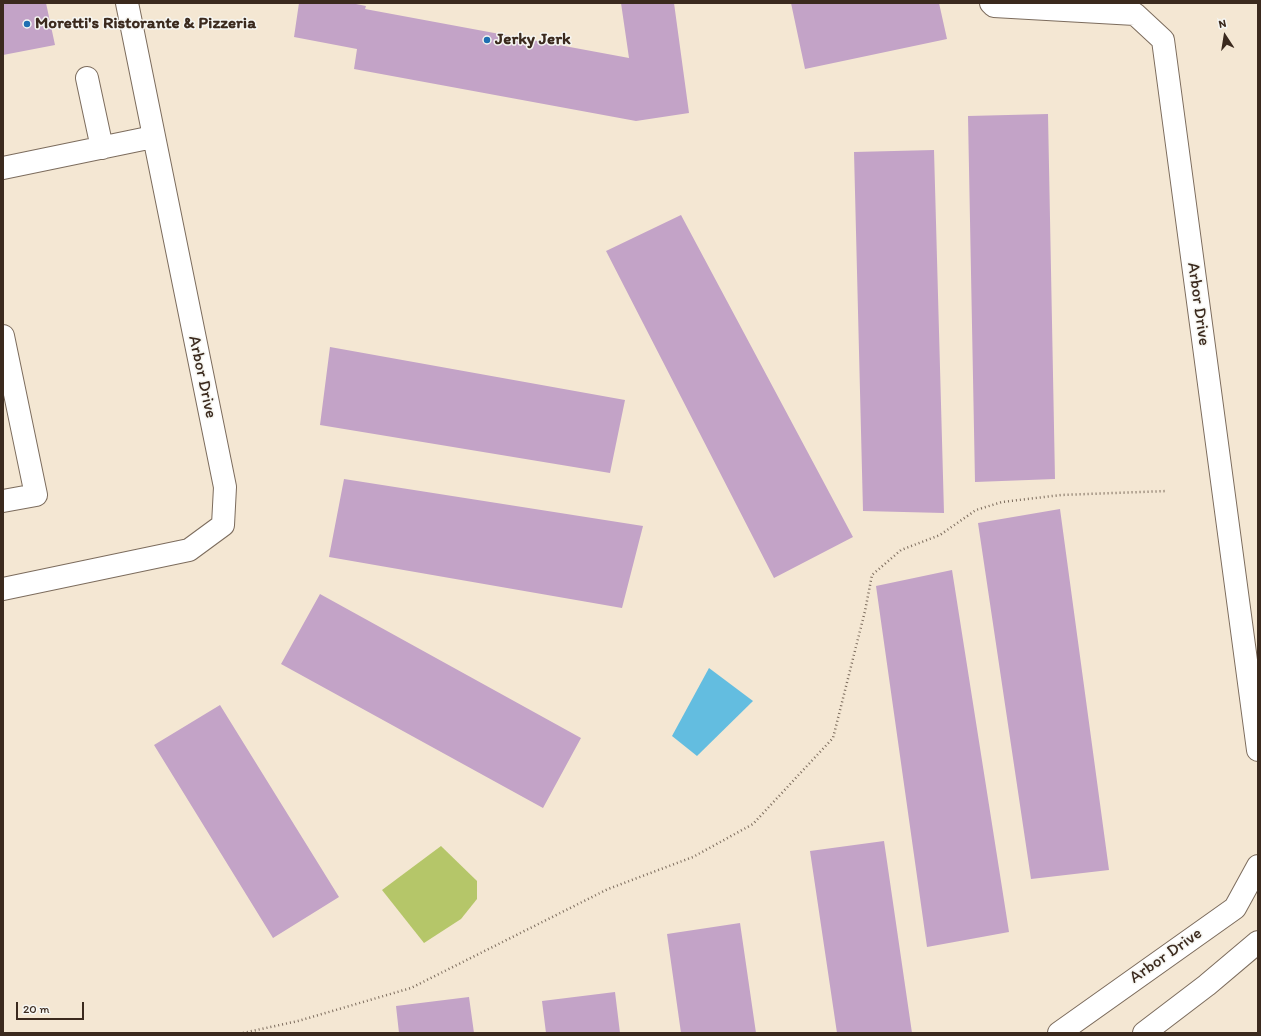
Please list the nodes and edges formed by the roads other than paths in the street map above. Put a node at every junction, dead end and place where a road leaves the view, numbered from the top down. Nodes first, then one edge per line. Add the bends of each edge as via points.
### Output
1 (127, 3) edge
2 (991, 3) edge
3 (1029, 5) edge
4 (87, 78) dead end
5 (153, 138) junction
6 (102, 148) junction
7 (3, 168) edge
8 (3, 336) edge
9 (3, 501) edge
10 (3, 589) edge
11 (1258, 750) edge
12 (1258, 866) edge
13 (1258, 942) edge
14 (1059, 1033) edge
15 (1144, 1033) edge

1 - 5 main road, Arbor Drive
2 - 3 main road, Arbor Drive via 994,6
3 - 11 main road, Arbor Drive via 1135,14 1163,40
4 - 6 main road
5 - 6 main road
5 - 10 main road, Arbor Drive via 225,487 223,525 189,550
6 - 7 main road
8 - 9 main road via 36,495
12 - 14 main road, Arbor Drive via 1235,908
13 - 15 main road

